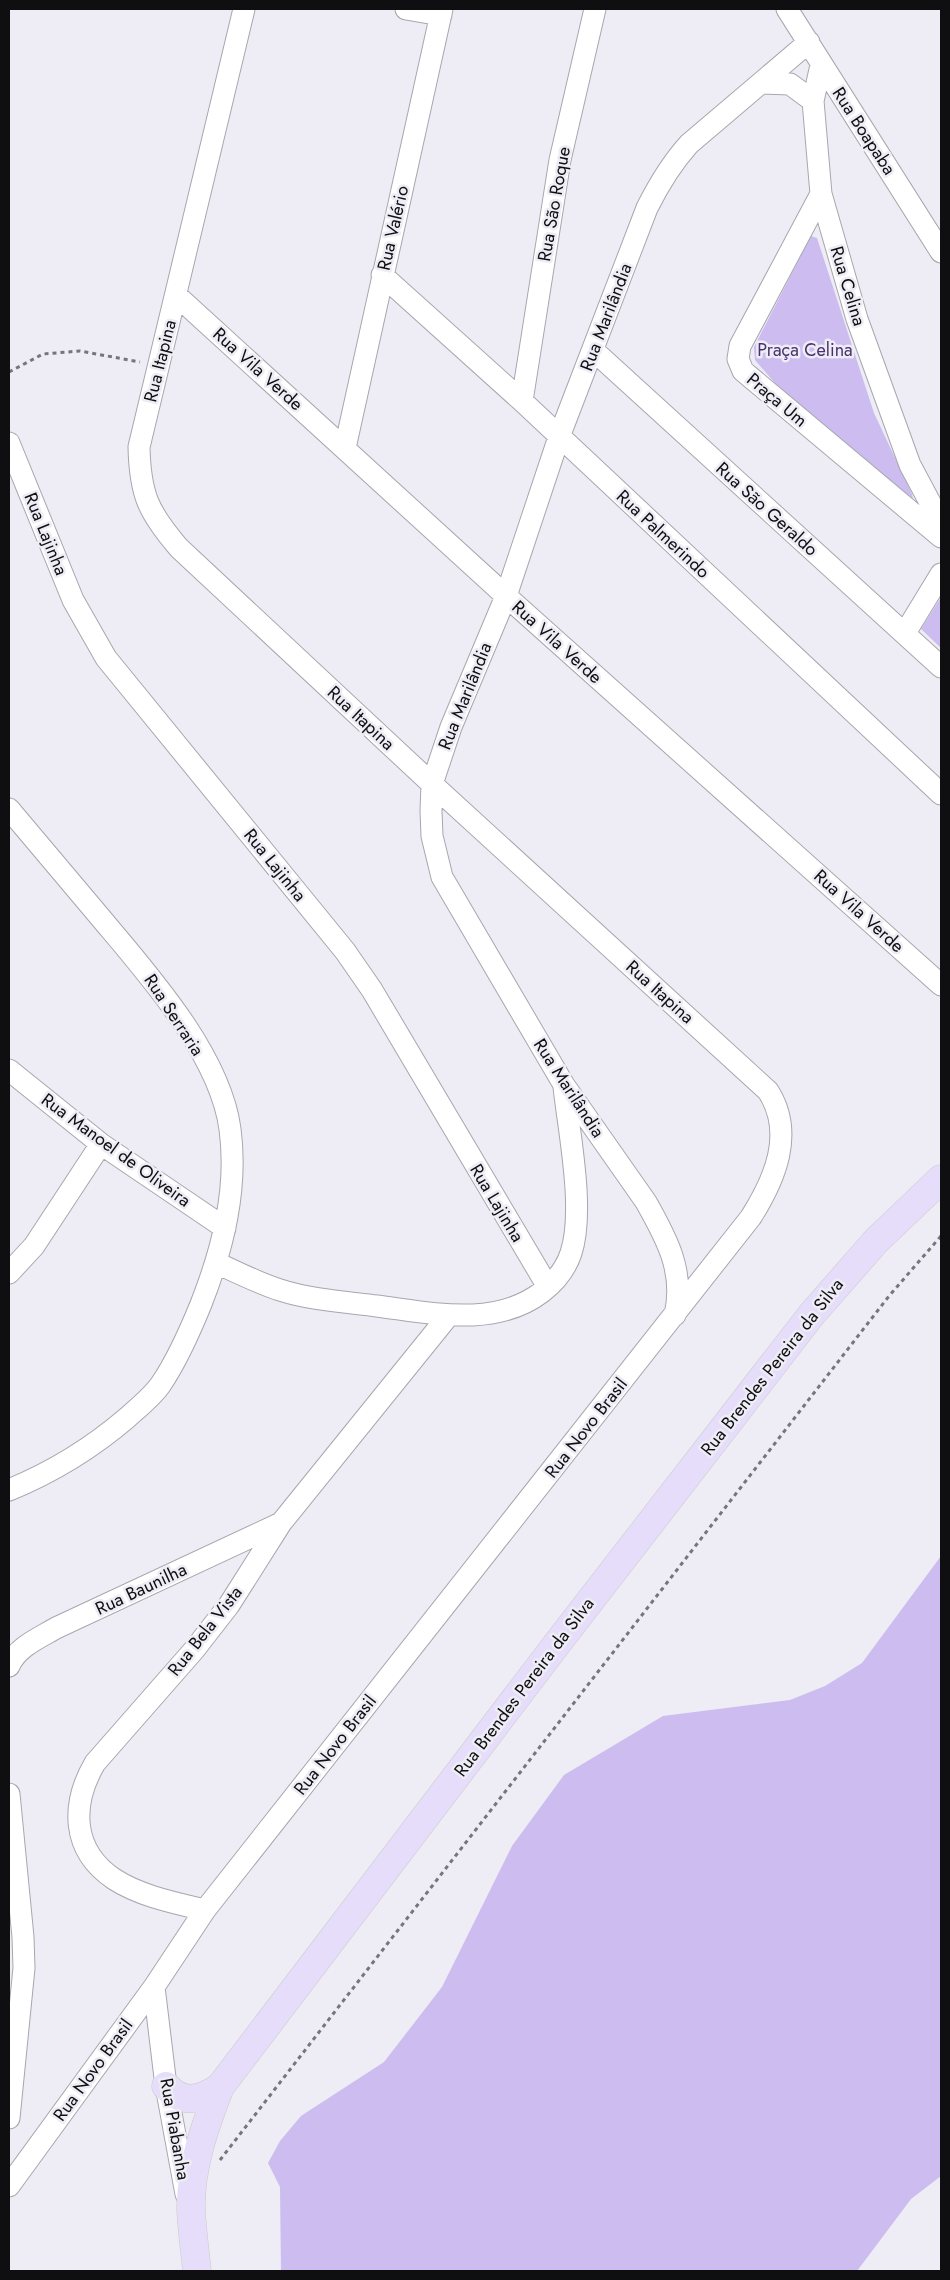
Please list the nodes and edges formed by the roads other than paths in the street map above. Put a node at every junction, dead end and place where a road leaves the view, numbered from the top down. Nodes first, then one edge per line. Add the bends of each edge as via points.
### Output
1 (244, 9) edge
2 (406, 9) edge
3 (595, 9) edge
4 (787, 9) edge
5 (442, 12) edge
6 (809, 42) junction
7 (822, 65) junction
8 (761, 83) junction
9 (813, 101) junction
10 (821, 194) junction
11 (941, 252) edge
12 (382, 275) junction
13 (176, 295) junction
14 (593, 350) junction
15 (522, 401) junction
16 (559, 437) junction
17 (9, 443) edge
18 (345, 448) junction
19 (941, 523) edge
20 (941, 537) edge
21 (941, 574) edge
22 (506, 596) junction
23 (905, 633) junction
24 (941, 667) edge
25 (432, 784) junction
26 (941, 794) edge
27 (9, 809) edge
28 (941, 985) edge
29 (9, 1070) edge
30 (564, 1085) junction
31 (102, 1144) junction
32 (941, 1180) edge
33 (225, 1228) junction
34 (217, 1263) junction
35 (9, 1274) edge
36 (548, 1287) junction
37 (449, 1315) junction
38 (675, 1315) junction
39 (9, 1490) edge
40 (281, 1523) junction
41 (9, 1666) edge
42 (9, 1794) edge
43 (205, 1910) junction
44 (154, 1987) junction
45 (166, 2086) junction
46 (220, 2087) junction
47 (9, 2118) edge
48 (9, 2186) edge
49 (194, 2239) junction
50 (197, 2271) edge

1 - 13 street, Rua Itapina
2 - 5 street
3 - 15 street, Rua São Roque via 560,160
4 - 6 street, Rua Boapaba
5 - 12 street, Rua Valério
6 - 7 street, Rua Boapaba
6 - 8 street, Rua Marilândia
7 - 9 street, Rua Celina
7 - 11 street, Rua Boapaba
8 - 9 street via 790,84
8 - 14 street, Rua Marilândia via 689,144 659,184
9 - 10 street, Rua Celina
10 - 19 street, Rua Celina via 857,319 910,465
10 - 20 street, Praça Um via 740,346 738,359 743,372
12 - 15 street, Rua Palmerindo
12 - 18 street, Rua Valério
13 - 18 street, Rua Vila Verde
13 - 25 street, Rua Itapina via 139,447 143,492 163,530 179,548
14 - 16 street, Rua Marilândia
14 - 23 street, Rua São Geraldo
15 - 16 street, Rua Palmerindo
16 - 22 street, Rua Marilândia
16 - 26 street, Rua Palmerindo
17 - 36 street, Rua Lajinha via 73,600 106,658 345,951 372,990
18 - 22 street, Rua Vila Verde
21 - 23 street
22 - 25 street, Rua Marilândia via 451,727
22 - 28 street, Rua Vila Verde
23 - 24 street, Rua São Geraldo
25 - 30 street, Rua Marilândia via 432,836 442,877
25 - 38 street, Rua Itapina via 768,1091 778,1105 780,1150 776,1171 766,1193
27 - 33 street, Rua Serraria via 154,980 202,1056 220,1092 229,1127 233,1164
29 - 31 street, Rua Manoel de Oliveira
30 - 36 street via 577,1208 576,1232 562,1272
30 - 38 street, Rua Marilândia via 656,1220 668,1245 678,1279 680,1294
31 - 33 street, Rua Manoel de Oliveira
31 - 35 street via 34,1246
32 - 46 main road, Rua Brendes Pereira da Silva via 876,1241 812,1314
33 - 34 street, Rua Serraria
34 - 37 street via 272,1287 306,1297
34 - 39 street, Rua Serraria via 195,1320 160,1386 124,1420 80,1454
36 - 37 street via 513,1309 498,1313
37 - 40 street, Rua Bela Vista
38 - 43 street, Rua Novo Brasil
40 - 41 street, Rua Baunilha via 56,1628 27,1645
40 - 43 street, Rua Bela Vista via 229,1605 95,1763 79,1800 78,1821 83,1842 96,1861 114,1878 137,1891
42 - 47 street via 24,1968
43 - 44 street, Rua Novo Brasil
44 - 45 street, Rua Piabanha
44 - 48 street, Rua Novo Brasil
45 - 46 main road via 173,2094 193,2100
45 - 49 street, Rua Piabanha
46 - 49 main road, Rua Brendes Pereira da Silva via 196,2161 191,2208
49 - 50 main road, Rua Piabanha

